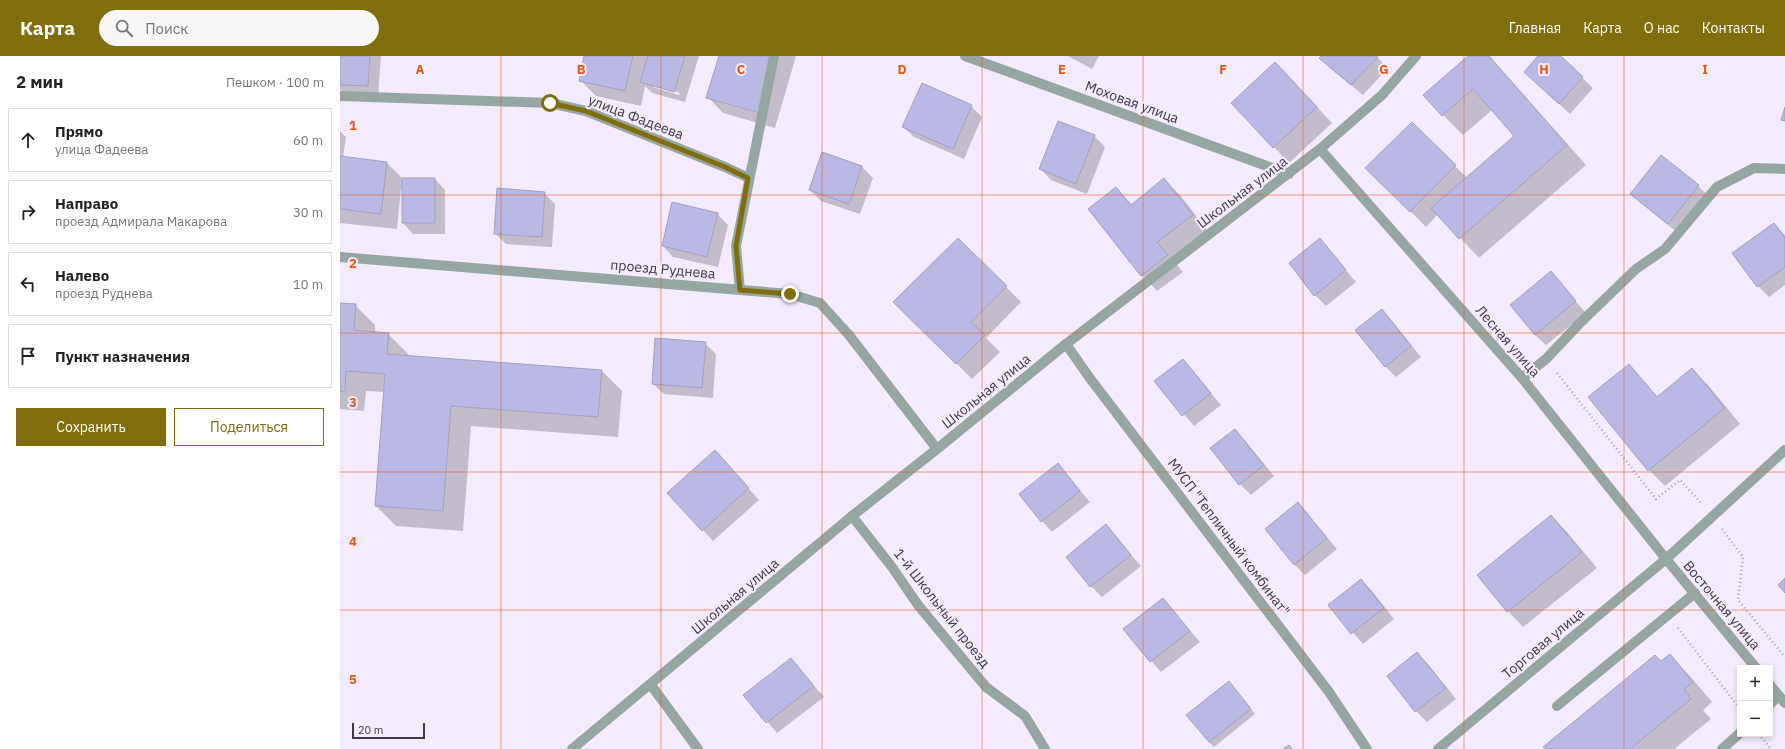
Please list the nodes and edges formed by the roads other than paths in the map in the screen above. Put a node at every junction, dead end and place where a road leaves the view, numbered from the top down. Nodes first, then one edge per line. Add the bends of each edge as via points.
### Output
1 (774, 56) edge
2 (965, 56) edge
3 (1416, 56) edge
4 (340, 96) edge
5 (1320, 149) junction
6 (1785, 169) edge
7 (1289, 174) junction
8 (748, 178) junction
9 (340, 257) edge
10 (740, 290) junction
11 (1066, 344) junction
12 (1522, 378) junction
13 (937, 449) junction
14 (1785, 450) edge
15 (852, 516) junction
16 (1666, 559) junction
17 (1695, 594) junction
18 (1754, 665) edge
19 (651, 685) junction
20 (1773, 689) edge
21 (1782, 700) edge
22 (1557, 706) dead end
23 (1737, 735) edge
24 (572, 749) edge
25 (698, 749) edge
26 (1045, 749) edge
27 (1367, 749) edge
28 (1438, 749) edge
29 (1722, 749) edge

1 - 8 street
2 - 7 street, Моховая улица
3 - 5 street, Школьная улица via 1382,95
4 - 8 street, улица Фадеева via 550,103 586,111
5 - 7 street, Школьная улица
5 - 12 street, Лесная улица
6 - 12 street via 1754,168 1716,187 1665,249 1636,269 1546,359
7 - 11 street, Школьная улица
8 - 10 street via 736,246
9 - 10 street, проезд Руднева
10 - 13 street, проезд Руднева via 790,294 820,303 849,335
11 - 13 street, Школьная улица
11 - 27 street, МУСП "Тепличный комбинат" via 1329,692
12 - 16 street, Лесная улица
13 - 15 street, Школьная улица
14 - 16 street, Торговая улица
15 - 19 street, Школьная улица
15 - 26 street, 1-й Школьный проезд via 918,605 986,687 1025,716
16 - 17 street, Восточная улица
16 - 28 street, Торговая улица
17 - 18 street, Восточная улица
17 - 22 street
19 - 24 street, Школьная улица
19 - 25 street
20 - 21 street
23 - 29 street

